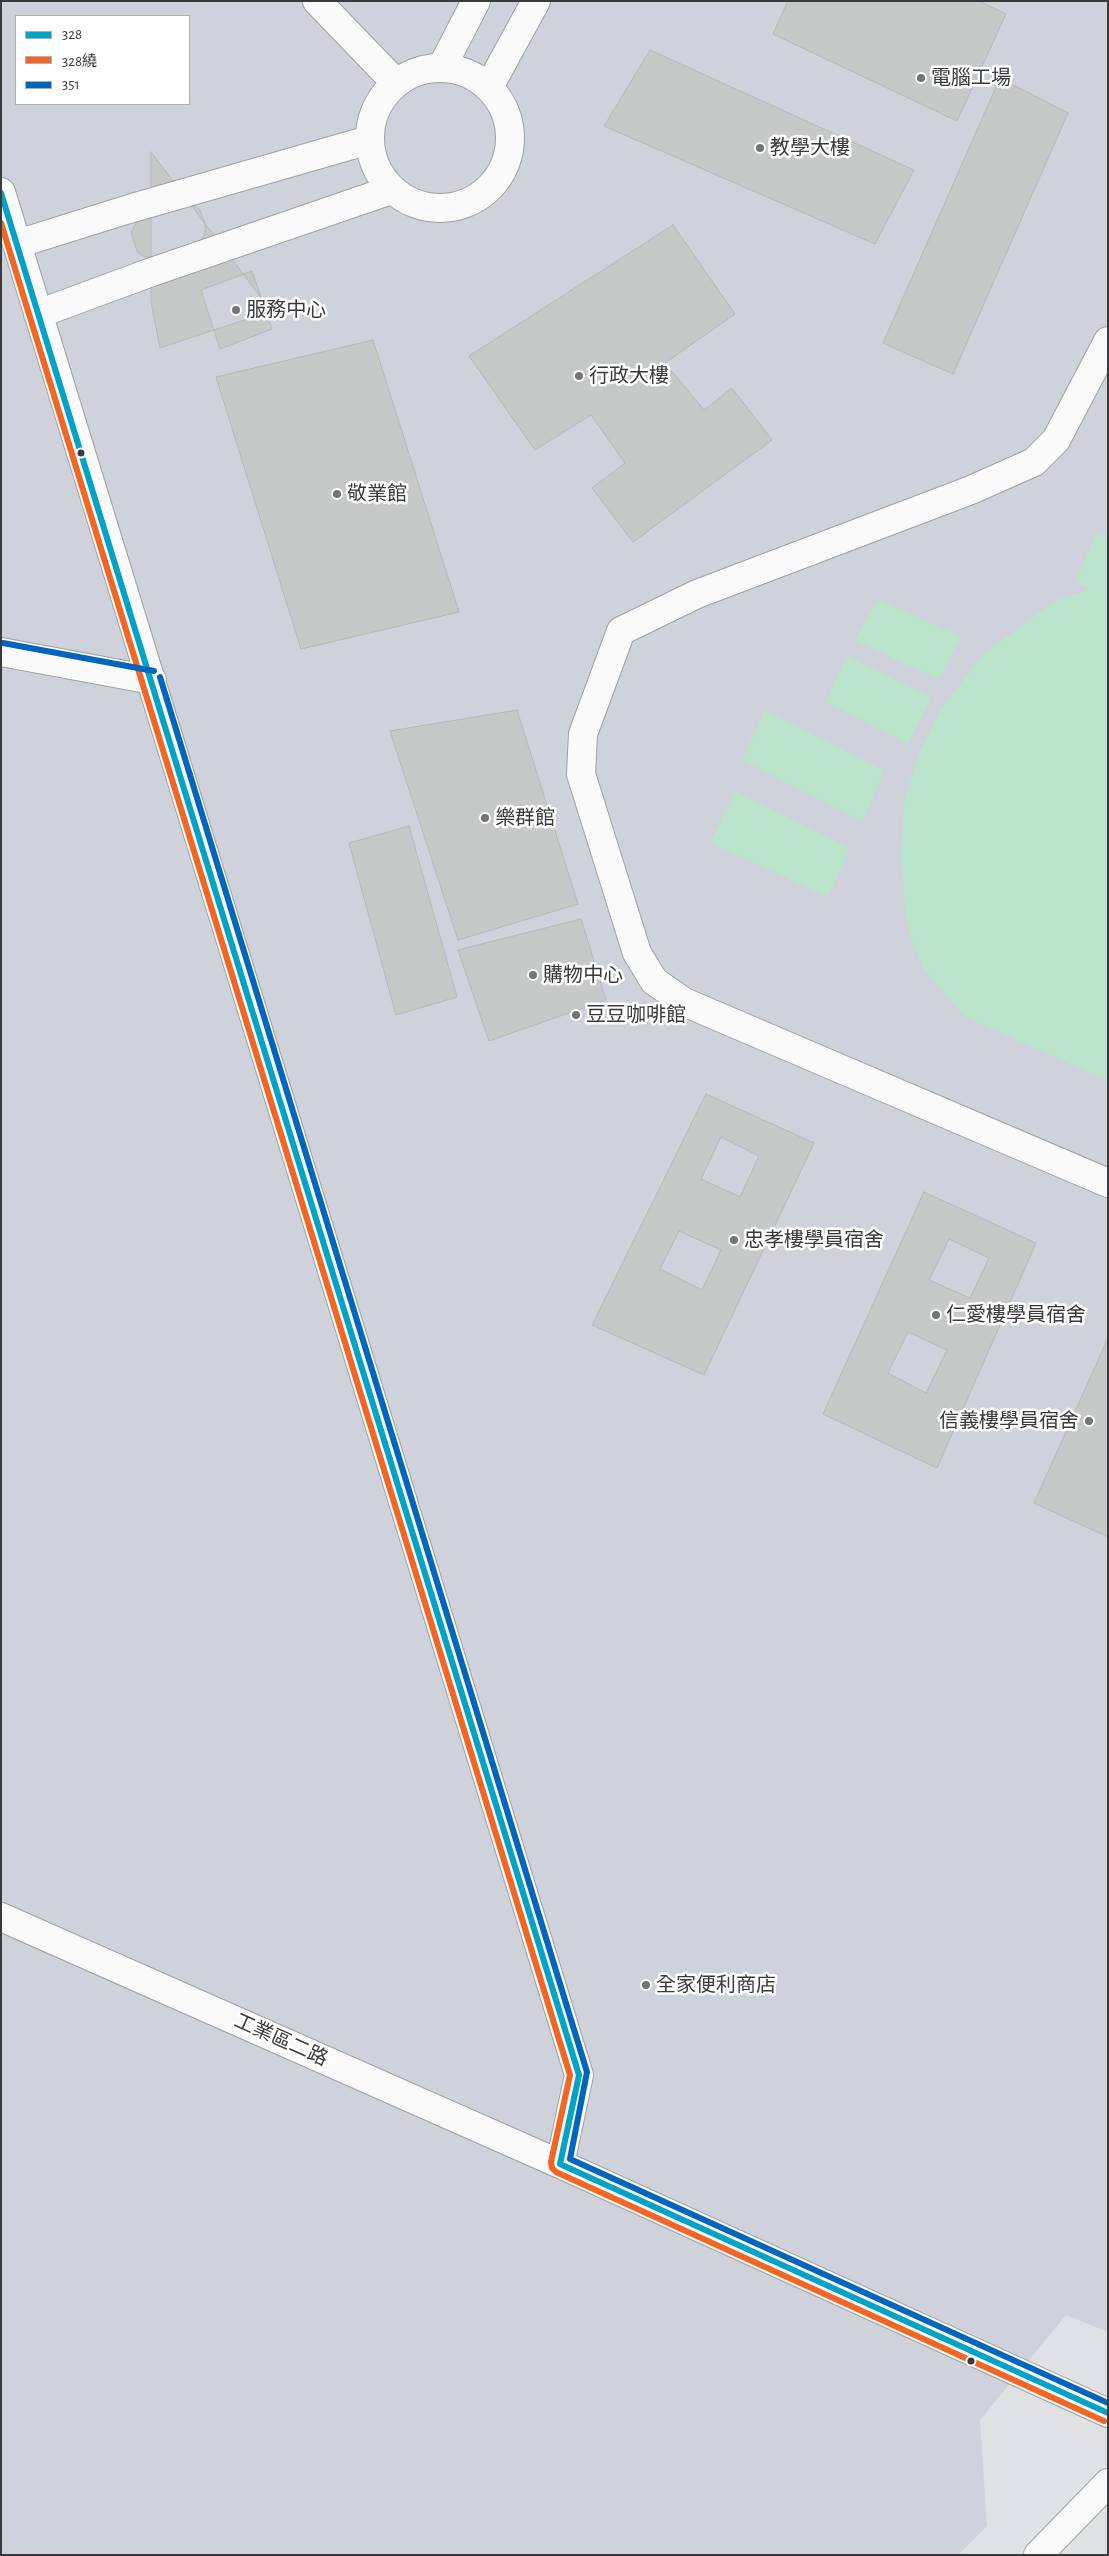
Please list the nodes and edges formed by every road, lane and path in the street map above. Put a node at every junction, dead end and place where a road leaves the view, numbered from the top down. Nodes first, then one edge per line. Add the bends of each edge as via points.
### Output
1 (316, 1) edge
2 (476, 1) edge
3 (536, 1) edge
4 (442, 67) junction
5 (396, 83) junction
6 (489, 86) junction
7 (369, 140) junction
8 (391, 190) junction
9 (1, 192) edge
10 (17, 244) junction
11 (38, 314) junction
12 (1108, 342) edge
13 (1, 652) edge
14 (152, 680) junction
15 (1108, 1183) edge
16 (1, 1917) edge
17 (560, 2164) junction
18 (1108, 2413) edge
19 (1108, 2483) edge
20 (1038, 2555) edge

1 - 5 street
2 - 4 street
3 - 6 street
4 - 5 street via 417,70
4 - 6 street via 466,72
5 - 7 street via 374,112
6 - 8 street via 505,109 511,136 506,164 492,187 469,203 442,209 415,205
7 - 8 street via 376,167
7 - 10 street
8 - 11 street
9 - 10 street
10 - 11 street
11 - 14 street
12 - 15 street via 1056,440 1034,462 971,490 697,594 621,631 583,734 581,774 637,953 654,981 684,1002
13 - 14 street
14 - 17 street via 579,2075
16 - 17 street, 工業區二路
17 - 18 street, 工業區二路
19 - 20 street

